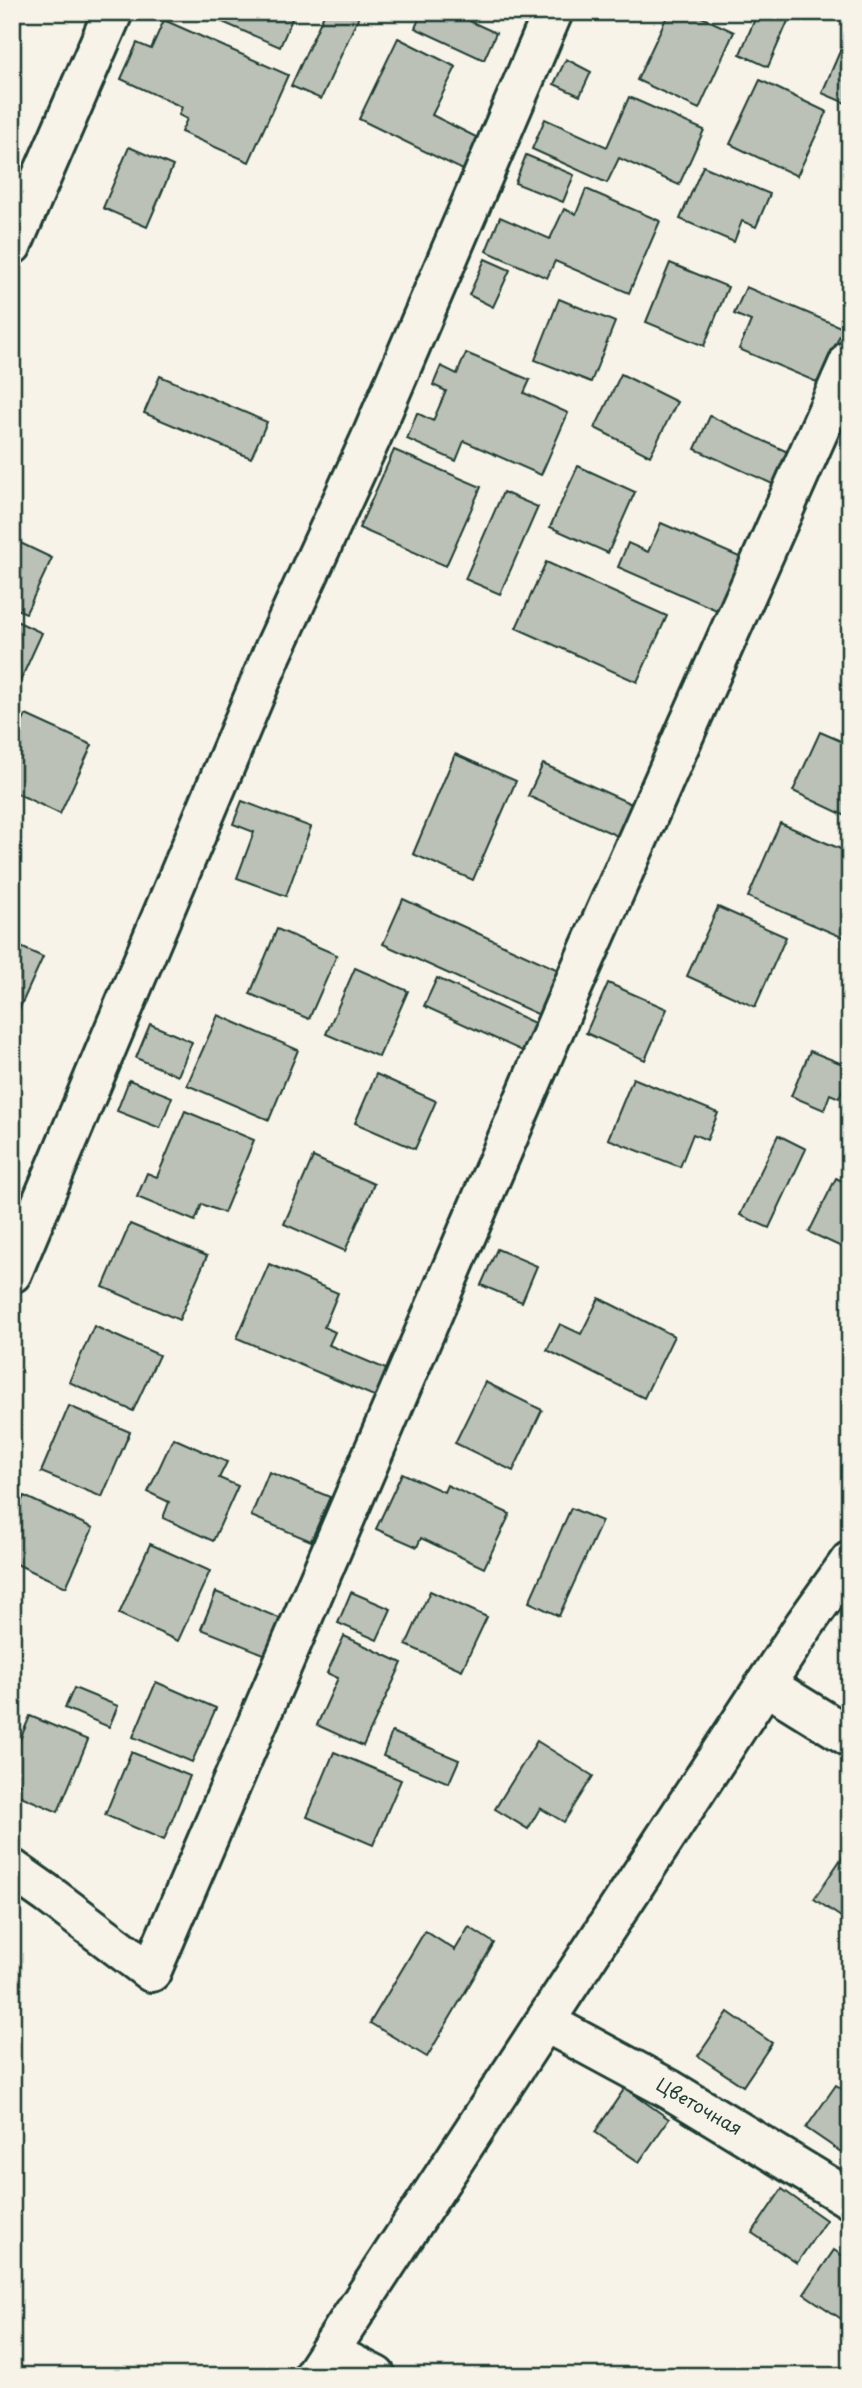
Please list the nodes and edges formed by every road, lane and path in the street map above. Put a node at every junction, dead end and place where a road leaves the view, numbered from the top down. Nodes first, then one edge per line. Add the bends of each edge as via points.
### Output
1 (113, 12) edge
2 (553, 12) edge
3 (12, 245) edge
4 (850, 360) edge
5 (12, 1273) edge
6 (850, 1561) edge
7 (766, 1685) junction
8 (850, 1737) edge
9 (12, 1870) edge
10 (545, 2022) junction
11 (850, 2199) edge
12 (321, 2364) edge
13 (376, 2376) edge

1 - 3 street
2 - 5 street via 372,438 272,654
4 - 9 street via 569,995 150,1972
6 - 7 street
7 - 8 street
7 - 10 street
10 - 11 street, Цветочная via 669,2089
10 - 12 street
12 - 13 street

